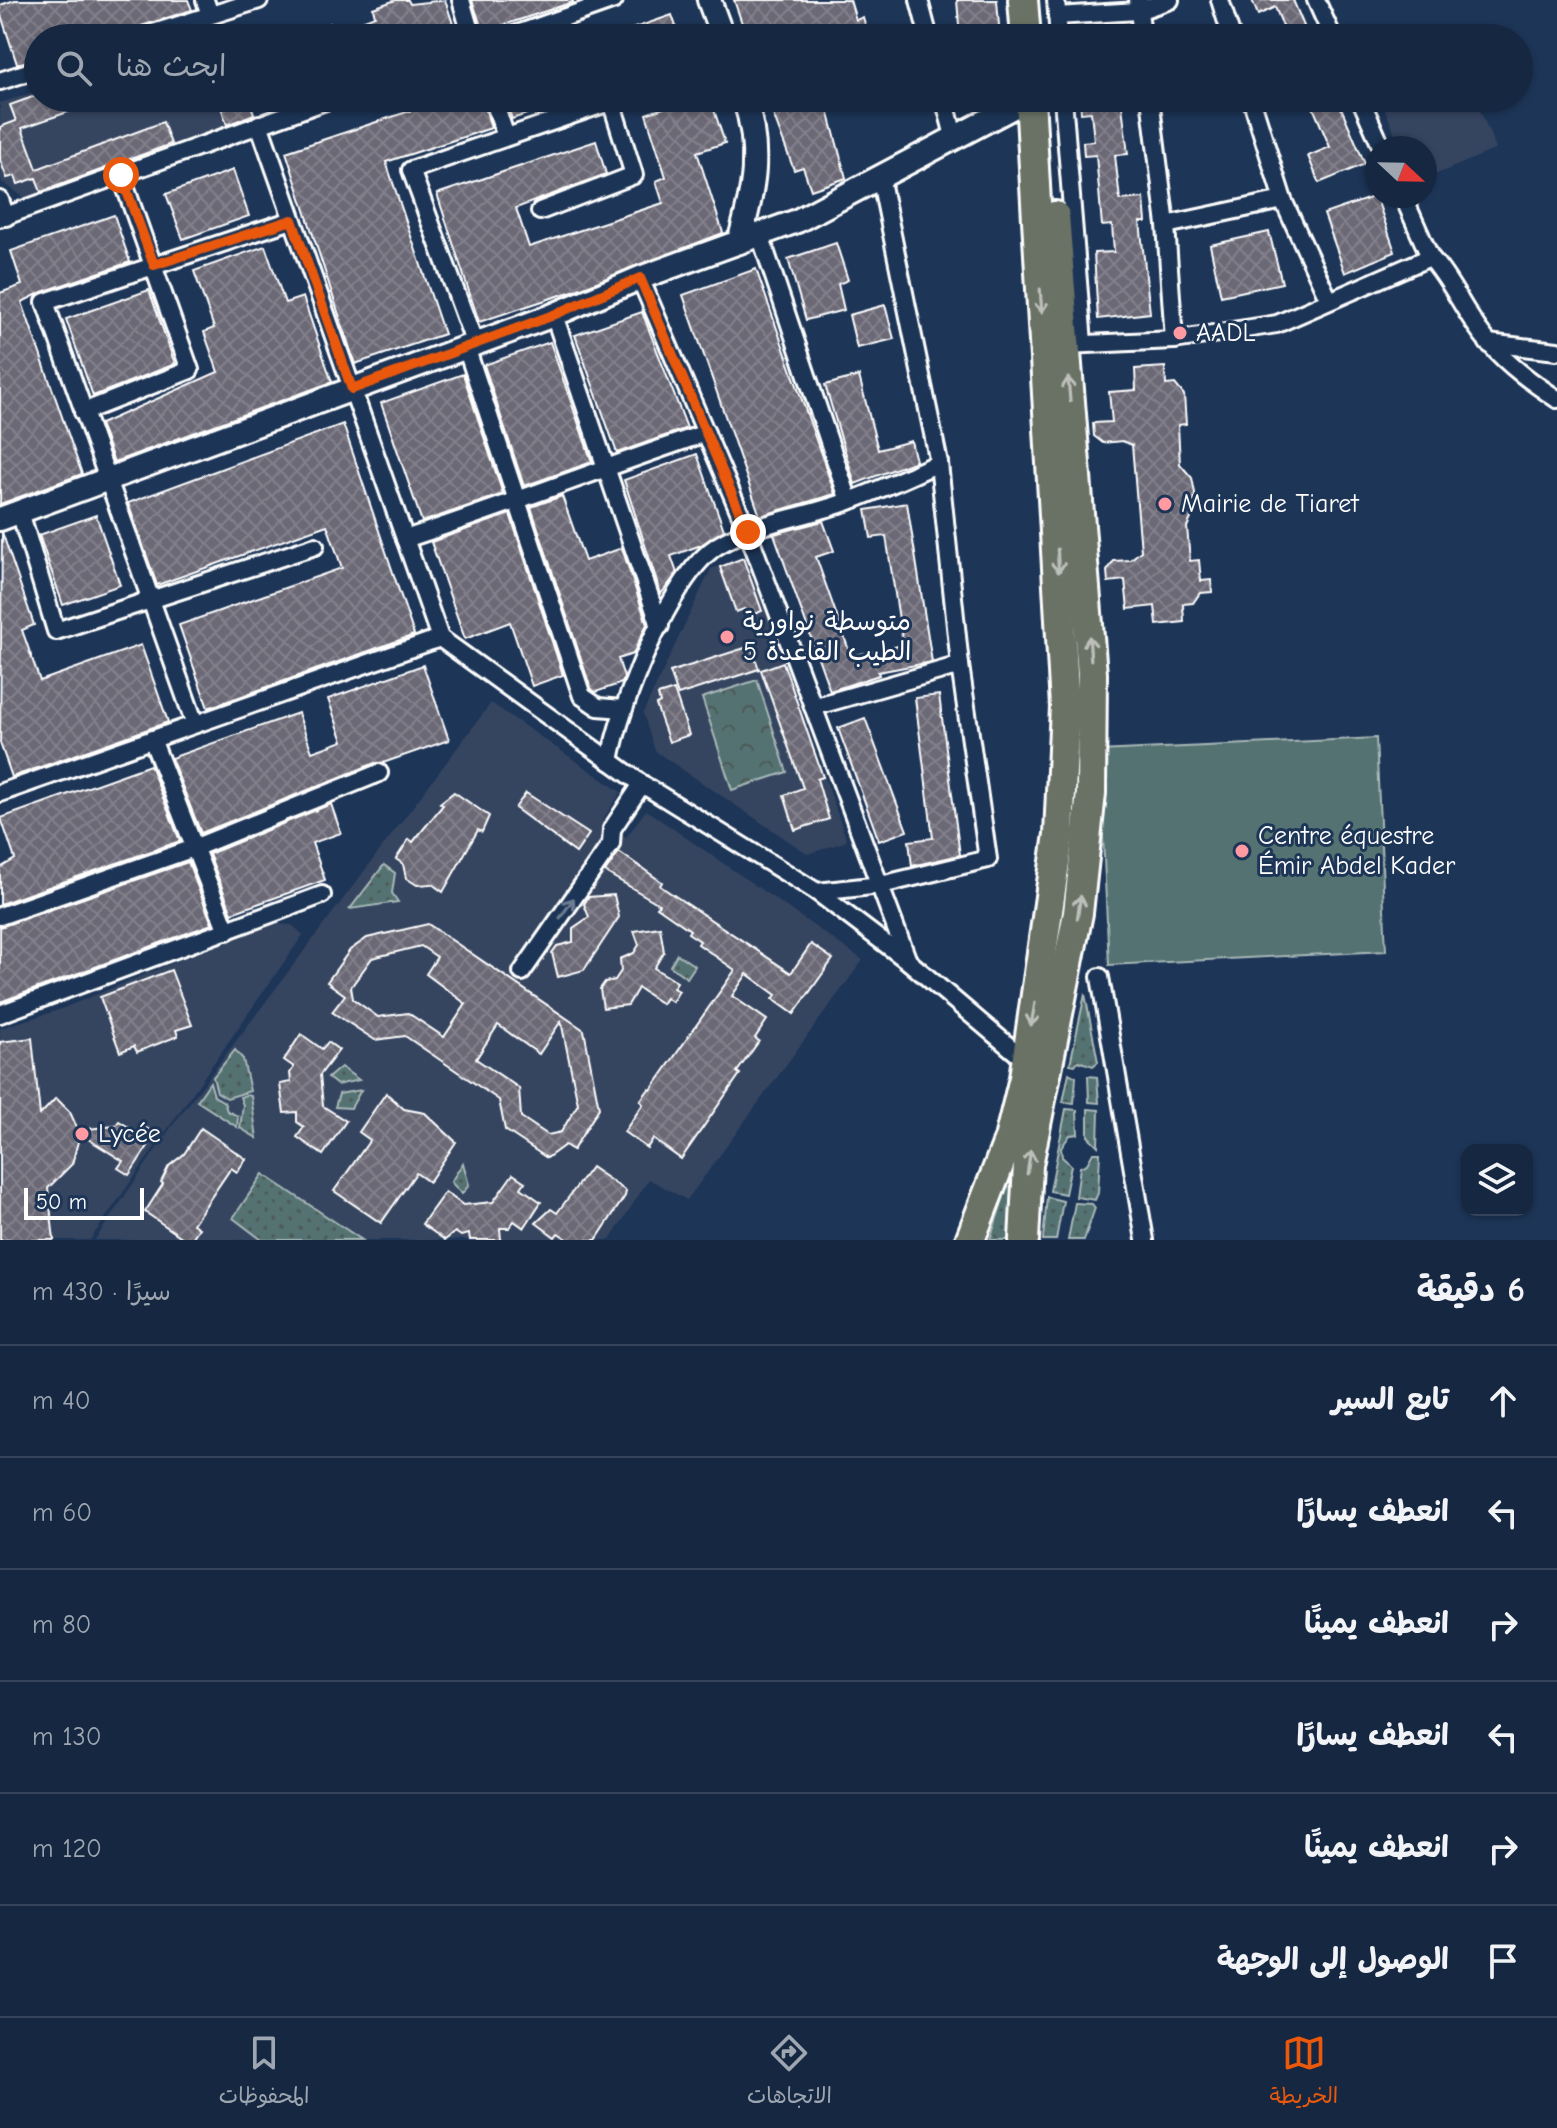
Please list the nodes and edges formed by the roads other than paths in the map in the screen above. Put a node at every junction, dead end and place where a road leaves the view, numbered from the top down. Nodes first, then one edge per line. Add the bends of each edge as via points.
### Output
1 (259, 0) edge
2 (461, 0) edge
3 (614, 0) edge
4 (709, 0) edge
5 (919, 0) edge
6 (1023, 0) edge
7 (1170, 0) edge
8 (1220, 0) edge
9 (1316, 0) edge
10 (1138, 5) edge
11 (208, 8) edge
12 (1049, 13) edge
13 (171, 24) edge
14 (468, 24) edge
15 (546, 24) edge
16 (718, 24) edge
17 (925, 24) edge
18 (1025, 24) edge
19 (1228, 24) edge
20 (1327, 24) edge
21 (24, 73) edge
22 (0, 81) edge
23 (294, 112) edge
24 (498, 112) edge
25 (580, 112) edge
26 (619, 112) edge
27 (747, 112) edge
28 (948, 112) edge
29 (1002, 112) edge
30 (1031, 112) edge
31 (1049, 112) edge
32 (1064, 112) edge
33 (1152, 112) edge
34 (1255, 112) edge
35 (1366, 112) edge
36 (259, 124) junction
37 (954, 136) junction
38 (1377, 136) edge
39 (506, 137) junction
40 (121, 175) junction
41 (880, 176) junction
42 (1283, 200) junction
43 (1408, 208) edge
44 (540, 211) dead end
45 (2, 212) edge
46 (292, 220) junction
47 (1166, 225) junction
48 (749, 238) junction
49 (1430, 257) junction
50 (154, 265) junction
51 (640, 278) junction
52 (1329, 300) junction
53 (554, 315) junction
54 (1174, 340) junction
55 (1488, 343) junction
56 (1074, 344) junction
57 (471, 346) junction
58 (1557, 351) edge
59 (352, 389) junction
60 (1557, 399) edge
61 (83, 412) junction
62 (706, 433) junction
63 (939, 463) junction
64 (606, 467) junction
65 (106, 480) junction
66 (849, 501) junction
67 (518, 502) junction
68 (10, 515) edge
69 (748, 532) junction
70 (405, 539) junction
71 (315, 546) dead end
72 (149, 599) junction
73 (660, 626) junction
74 (440, 638) junction
75 (960, 665) junction
76 (813, 707) junction
77 (623, 709) junction
78 (195, 724) junction
79 (152, 739) junction
80 (610, 761) junction
81 (379, 773) dead end
82 (642, 784) junction
83 (0, 793) edge
84 (194, 848) junction
85 (881, 885) junction
86 (817, 892) junction
87 (322, 895) dead end
88 (0, 916) edge
89 (227, 931) junction
90 (908, 961) junction
91 (522, 972) dead end
92 (1100, 977) dead end
93 (0, 1014) edge
94 (1025, 1060) junction
95 (970, 1240) edge
96 (1024, 1240) edge
97 (1145, 1240) edge

1 - 11 street
2 - 14 street
3 - 15 street
4 - 16 street
5 - 17 street
6 - 18 highway
7 - 10 street
8 - 19 street
9 - 20 street
10 - 12 street
11 - 13 street
21 - 22 street
23 - 36 street
24 - 39 street
25 - 39 street
26 - 44 street via 634,175
27 - 48 street via 757,155
28 - 37 street
29 - 37 street
30 -> 94 highway via 1065,707 1059,834
31 - 56 highway
32 - 56 street
33 - 47 street
34 - 42 street
35 - 38 street
36 - 40 street
36 - 46 street
37 - 41 street
39 - 57 street via 411,170
40 - 45 street
40 - 50 street
41 - 48 street via 808,215
41 - 63 street
42 - 47 street
42 - 52 street
43 - 49 street
46 - 50 street
46 - 59 street
47 - 54 street
48 - 51 street
48 - 66 street
49 - 52 street
49 - 55 street
50 - 61 street via 190,370
50 - 61 street via 45,302
51 - 53 street
51 - 62 street
52 - 54 street via 1277,324
53 - 57 street
53 - 64 street
54 - 56 street
55 - 58 street
55 - 60 street
96 -> 56 highway via 1028,1165 1076,925 1091,793 1092,674
57 - 59 street
57 - 67 street
59 - 65 street
59 - 70 street
61 - 65 street
62 - 64 street
62 - 69 street
63 - 66 street
63 - 75 street
64 - 67 street
64 - 73 street
65 - 68 street
65 - 72 street
66 - 69 street
67 - 70 street
67 - 77 street via 582,696 598,707
68 - 72 street via 56,631
69 - 73 street via 701,559
69 - 76 street
70 - 74 street
71 - 72 street
72 - 78 street
73 - 77 street
74 - 78 street
74 - 80 street
75 - 76 street
75 - 85 street via 988,859
76 - 85 street
77 - 80 street
78 - 79 street
79 - 83 street
79 - 84 street
80 - 82 street
81 - 84 street
82 - 86 street
91 -> 82 street via 611,844 612,829
84 - 88 street
84 - 89 street
85 - 86 street
85 - 90 street
86 - 90 street
87 - 89 street
89 - 93 street
90 - 94 street
92 - 97 street
94 - 95 highway via 1009,1139

